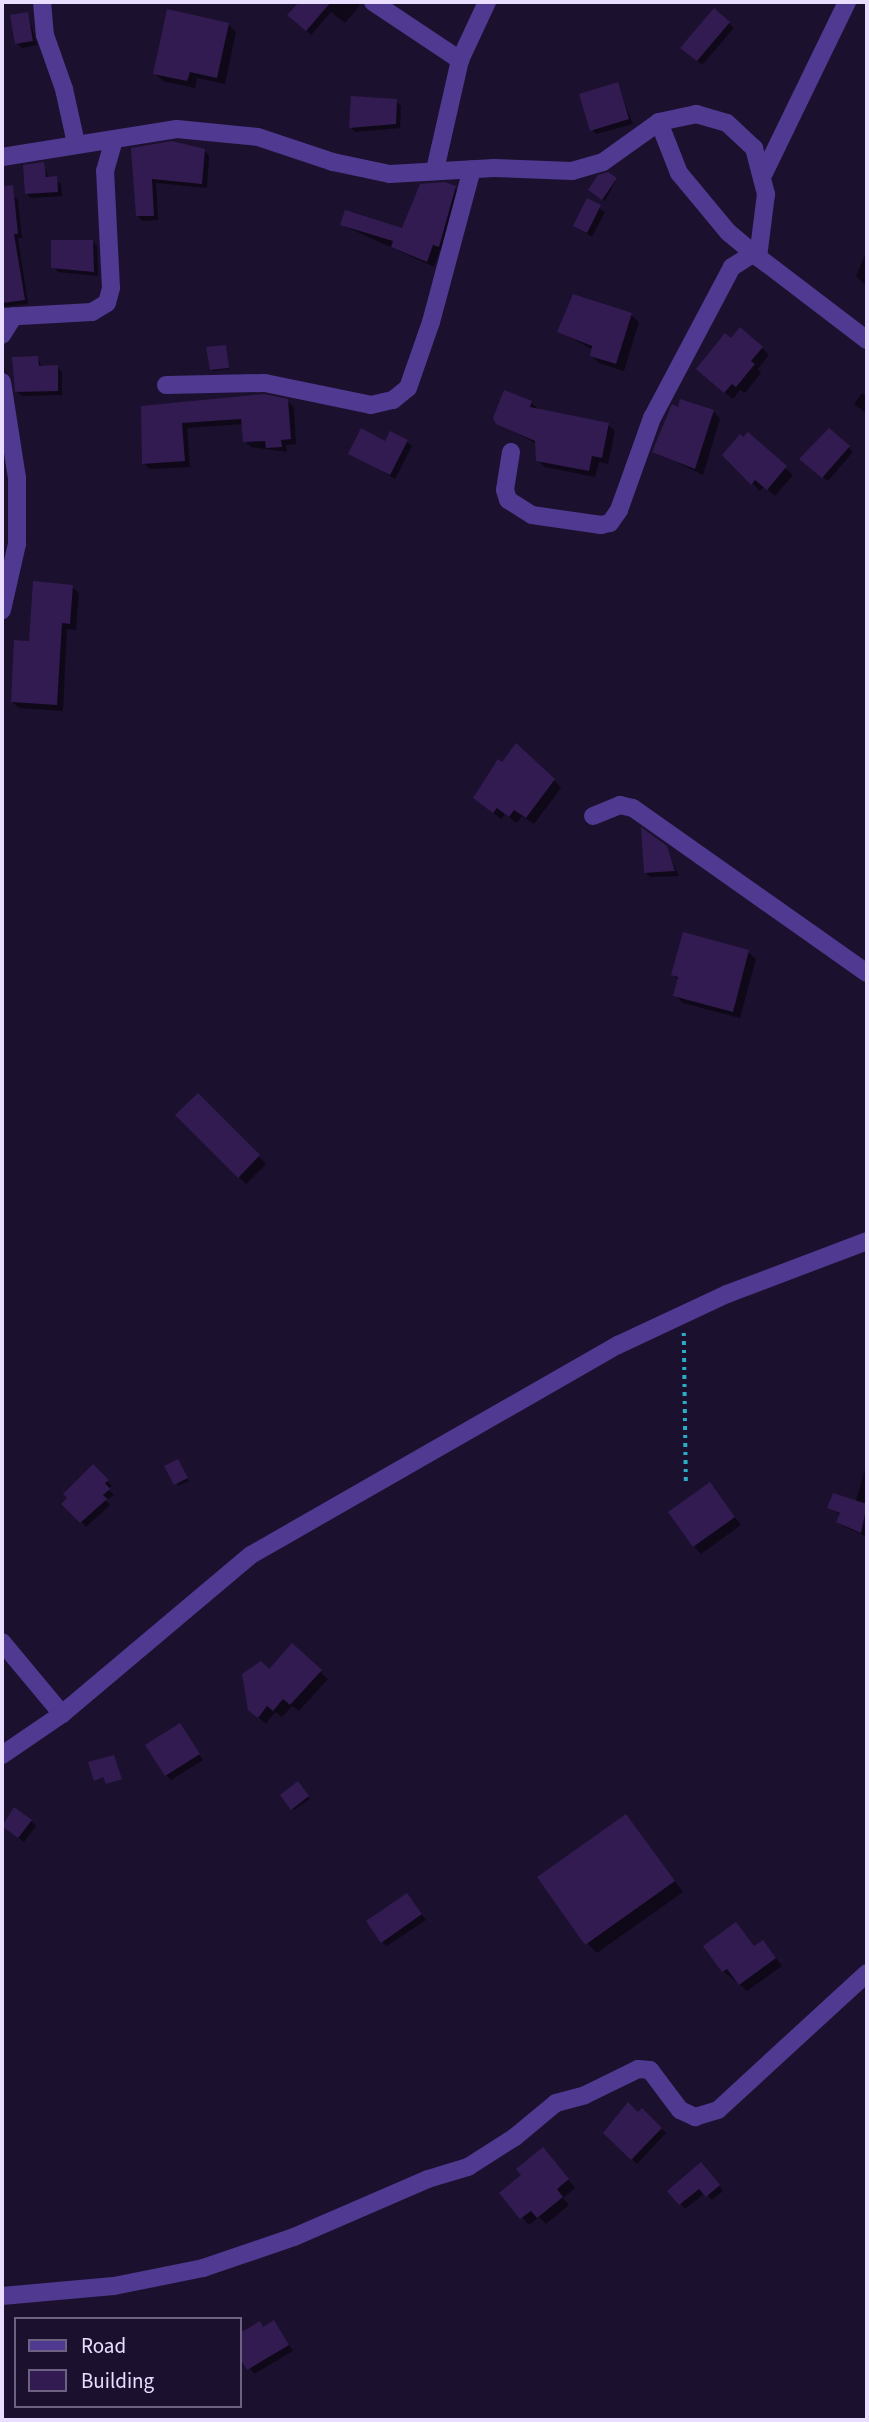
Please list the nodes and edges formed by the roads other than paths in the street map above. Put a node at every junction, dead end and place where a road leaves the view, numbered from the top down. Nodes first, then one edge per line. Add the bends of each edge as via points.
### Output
1 (42, 2) edge
2 (373, 2) edge
3 (487, 2) edge
4 (847, 2) edge
5 (460, 60) junction
6 (659, 122) junction
7 (114, 139) junction
8 (76, 142) junction
9 (2, 157) edge
10 (472, 169) junction
11 (435, 170) junction
12 (764, 173) junction
13 (756, 255) junction
14 (8, 316) edge
15 (2, 335) edge
16 (867, 340) edge
17 (2, 382) edge
18 (166, 385) dead end
19 (511, 452) dead end
20 (2, 610) edge
21 (593, 816) dead end
22 (867, 973) edge
23 (867, 1241) edge
24 (2, 1642) edge
25 (62, 1714) junction
26 (2, 1755) edge
27 (867, 1973) edge
28 (2, 2296) edge

1 - 8 street via 45,35
2 - 5 street
3 - 5 street
4 - 12 street
5 - 11 street
6 - 10 street via 603,162 572,171
6 - 12 street via 696,114 727,123 754,148
6 - 13 street via 679,173 728,232
7 - 8 street
7 - 11 street via 177,129 258,137 333,162 390,174
7 - 14 street via 105,171 111,288 107,303 92,312
8 - 9 street
10 - 11 street
10 - 18 street via 431,322 408,388 393,400 371,405 265,383
12 - 13 street
13 - 16 street
13 - 19 street via 732,267 652,418 610,523 532,515 508,500 505,490
14 - 15 street
17 - 20 street via 17,478 17,544
21 - 22 street via 620,806 633,808
23 - 25 street via 685,1313 618,1345 251,1555
24 - 25 street
25 - 26 street
27 - 28 street via 718,2110 695,2118 680,2110 650,2070 638,2069 585,2095 556,2103 468,2167 428,2179 294,2237 203,2268 114,2286

